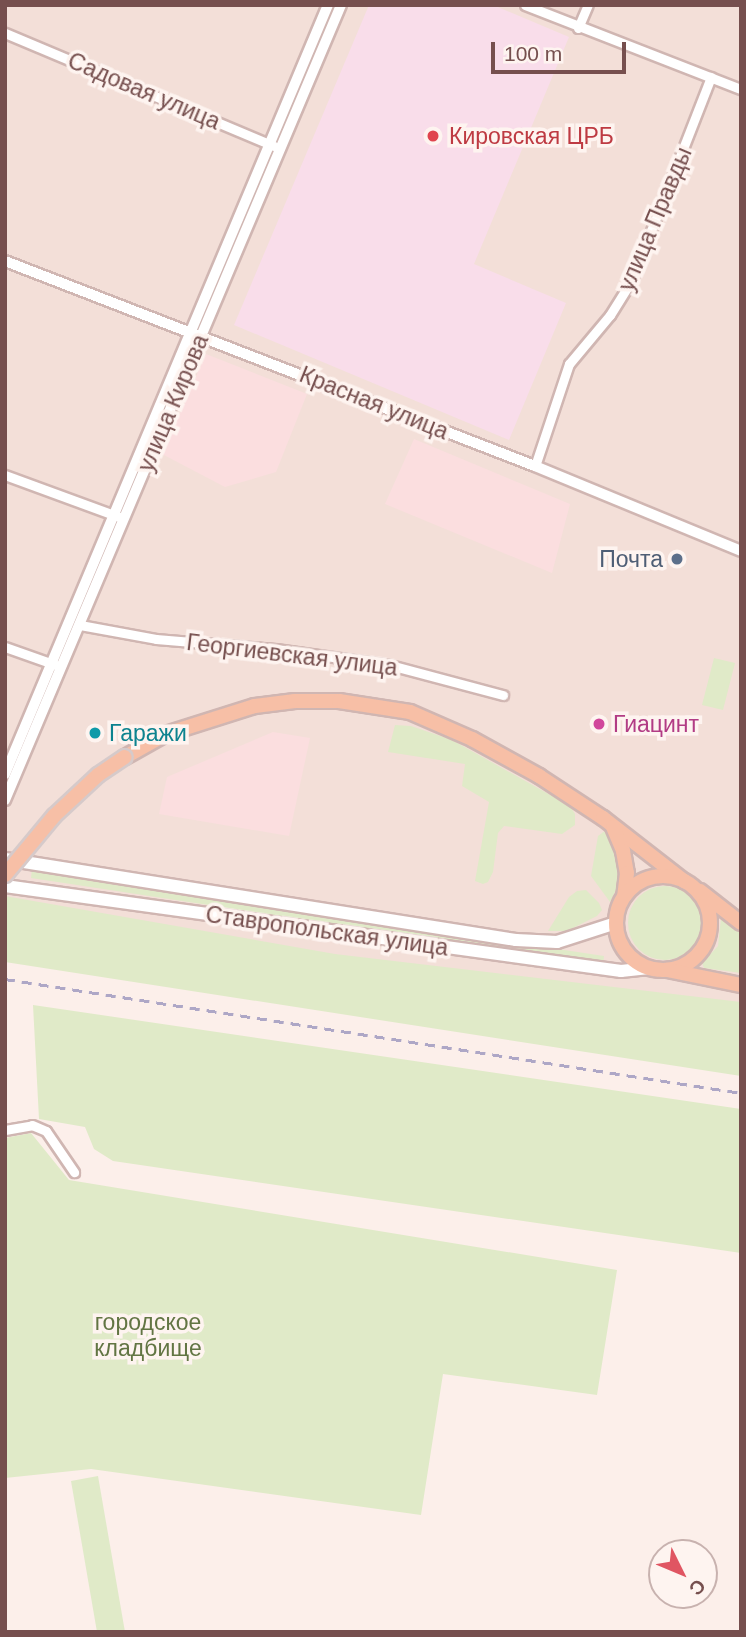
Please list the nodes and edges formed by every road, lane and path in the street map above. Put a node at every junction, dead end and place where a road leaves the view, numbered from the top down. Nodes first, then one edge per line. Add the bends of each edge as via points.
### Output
1 (328, 5) edge
2 (341, 5) edge
3 (525, 5) edge
4 (588, 5) edge
5 (578, 28) junction
6 (5, 33) edge
7 (711, 77) junction
8 (741, 89) edge
9 (270, 145) junction
10 (282, 149) junction
11 (5, 261) edge
12 (190, 330) junction
13 (202, 335) junction
14 (535, 466) junction
15 (5, 475) edge
16 (118, 517) junction
17 (741, 551) edge
18 (80, 625) junction
19 (5, 647) edge
20 (59, 666) junction
21 (503, 695) dead end
22 (5, 774) edge
23 (5, 800) edge
24 (613, 826) junction
25 (5, 859) edge
26 (5, 875) edge
27 (689, 885) junction
28 (5, 886) edge
29 (624, 897) junction
30 (741, 922) edge
31 (616, 923) junction
32 (649, 968) junction
33 (665, 970) junction
34 (741, 985) edge
35 (5, 1130) edge
36 (74, 1172) dead end

1 - 9 street, улица Кирова
2 - 10 street, улица Кирова
3 - 5 street
4 - 5 street
5 - 7 street
6 - 9 street, Садовая улица
7 - 8 street
7 - 14 street, улица Правды via 631,282 569,364
9 - 10 street, Садовая улица
9 - 12 street, улица Кирова
10 - 13 street, улица Кирова
11 - 12 street, Красная улица
12 - 13 street, Красная улица
12 - 16 street, улица Кирова
13 - 14 street, Красная улица
13 - 16 street, улица Кирова
14 - 17 street, Красная улица
15 - 16 street
16 - 18 street, улица Кирова
16 - 20 street, улица Кирова
18 - 20 street, улица Кирова
18 - 21 street, Георгиевская улица via 156,639 390,665
19 - 20 street
20 - 22 street, улица Кирова
20 - 23 street, улица Кирова
24 - 26 main road, bridge via 472,738 411,712 375,704 295,701 255,706 166,734 125,757 54,816
24 - 27 main road
24 - 29 main road via 627,873
25 - 31 main road, Ставропольская улица via 516,940 558,942
27 - 29 main road via 671,877 644,880
27 - 30 main road
27 - 33 main road via 708,908 705,944 688,962
28 - 32 main road, Ставропольская улица via 607,969
29 - 31 main road
31 - 32 main road via 629,956
32 - 33 main road
33 - 34 main road
35 - 36 street via 32,1125 46,1131

